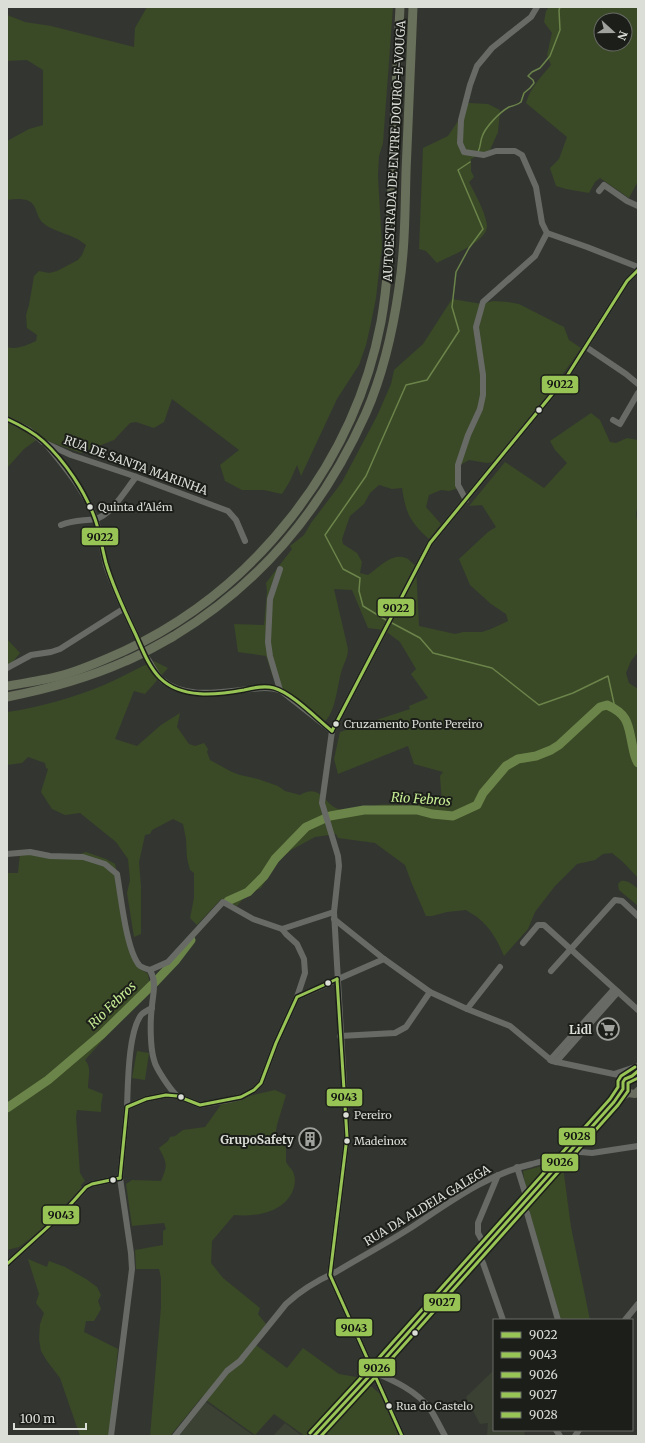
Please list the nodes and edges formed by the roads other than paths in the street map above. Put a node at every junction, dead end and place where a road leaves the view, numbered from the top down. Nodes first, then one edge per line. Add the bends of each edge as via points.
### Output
1 (400, 7) edge
2 (413, 7) edge
3 (537, 7) edge
4 (599, 192) dead end
5 (638, 206) edge
6 (547, 233) junction
7 (638, 269) edge
8 (586, 347) junction
9 (638, 384) edge
10 (638, 393) edge
11 (7, 419) edge
12 (613, 420) dead end
13 (43, 442) junction
14 (136, 477) junction
15 (466, 500) junction
16 (95, 519) junction
17 (61, 525) dead end
18 (245, 541) dead end
19 (280, 569) dead end
20 (123, 609) junction
21 (135, 633) tunnel mouth
22 (149, 661) tunnel mouth
23 (7, 668) edge
24 (7, 686) edge
25 (280, 690) junction
26 (7, 697) edge
27 (332, 731) junction
28 (7, 854) edge
29 (334, 915) junction
30 (638, 916) edge
31 (282, 929) junction
32 (522, 943) dead end
33 (570, 949) junction
34 (384, 959) junction
35 (500, 967) dead end
36 (150, 970) junction
37 (551, 971) dead end
38 (337, 979) junction
39 (616, 990) junction
40 (430, 992) junction
41 (298, 997) junction
42 (152, 1008) junction
43 (467, 1009) junction
44 (638, 1010) edge
45 (340, 1036) junction
46 (553, 1061) junction
47 (638, 1066) edge
48 (613, 1074) junction
49 (634, 1076) edge
50 (625, 1089) junction
51 (638, 1091) edge
52 (177, 1096) junction
53 (127, 1107) junction
54 (638, 1146) edge
55 (569, 1151) junction
56 (562, 1160) junction
57 (517, 1167) junction
58 (498, 1175) junction
59 (120, 1178) junction
60 (527, 1199) junction
61 (521, 1206) junction
62 (485, 1246) junction
63 (478, 1254) junction
64 (7, 1264) edge
65 (330, 1275) junction
66 (638, 1304) edge
67 (503, 1319) edge
68 (558, 1319) edge
69 (626, 1319) edge
70 (373, 1372) junction
71 (111, 1436) edge
72 (175, 1436) edge
73 (314, 1436) edge
74 (402, 1436) edge
75 (445, 1436) edge

1 - 24 highway, AUTOESTRADA DE ENTRE DOURO-E-VOUGA via 389,242 381,319 365,381 340,440 316,484 264,549 238,575 194,611 139,644 101,662 63,675
2 - 26 highway, AUTOESTRADA DE ENTRE DOURO-E-VOUGA via 399,287 385,353 369,405 325,489 279,550 253,577 197,622 128,661 96,674
3 - 6 street via 531,17 492,48 477,66 461,120 460,143 464,152 484,156 515,150 522,155 536,187 542,223
4 - 5 street via 604,185
6 - 7 street via 588,247
6 - 15 street via 535,256 483,302 476,327 483,375 483,395 458,465 458,485
7 - 8 street
8 - 9 street
8 - 15 street via 567,376
10 - 12 street via 620,424
11 - 13 street, RUA DE SANTA MARINHA via 29,430
13 - 14 street, RUA DE SANTA MARINHA via 71,455
13 - 16 street via 72,477
14 - 16 street via 104,516
14 - 18 street, RUA DE SANTA MARINHA via 228,511 236,520
15 - 27 street via 430,544
16 - 17 street via 69,521
16 - 20 street via 107,567
19 - 25 street via 270,599 268,642
20 - 21 street
20 - 23 street via 60,649 31,655
22 - 25 street via 156,673 169,685 194,693 263,687
25 - 27 street
27 - 29 street via 322,803 338,856
28 - 36 street via 30,852 83,858 105,864 117,874 128,939 135,958 141,966
29 - 31 street
29 - 34 street
29 - 38 street
30 - 33 street via 622,901 615,900
31 - 36 street via 252,919 223,902 168,962
31 - 41 street via 297,944 304,959 305,973
32 - 33 street via 541,924
33 - 37 street
33 - 39 street
34 - 38 street
34 - 40 street
35 - 43 street
36 - 42 street via 155,982
38 - 41 street
38 - 45 street
39 - 44 street
39 - 46 street
40 - 43 street
40 - 45 street via 402,1030 395,1033
41 - 52 street via 276,1043 261,1083 254,1090 241,1097 200,1105
42 - 52 street via 151,1039 154,1060 170,1089
42 - 53 street via 142,1013 136,1024 129,1066
43 - 46 street via 510,1026
45 - 65 street via 347,1137
46 - 48 street
47 - 48 street
48 - 49 street
48 - 50 street
49 - 50 main road via 623,1082
50 - 51 main road via 631,1094
50 - 55 main road
52 - 53 street via 154,1096
53 - 59 street
54 - 55 street via 592,1153
55 - 56 main road
56 - 57 street, RUA DA ALDEIA GALEGA via 551,1159
56 - 60 main road
57 - 58 street, RUA DA ALDEIA GALEGA
57 - 60 street
58 - 62 street via 478,1223 478,1233
58 - 65 street, RUA DA ALDEIA GALEGA
59 - 64 street via 86,1187 61,1215
59 - 71 street via 132,1269
60 - 61 main road
61 - 62 main road
61 - 68 street via 527,1213
62 - 63 main road
63 - 67 street via 484,1263
63 - 70 main road
65 - 70 street
65 - 72 street, RUA DA ALDEIA GALEGA via 292,1297 240,1360 227,1370
66 - 69 street
70 - 73 main road
70 - 74 street
70 - 75 street via 414,1394 429,1408

